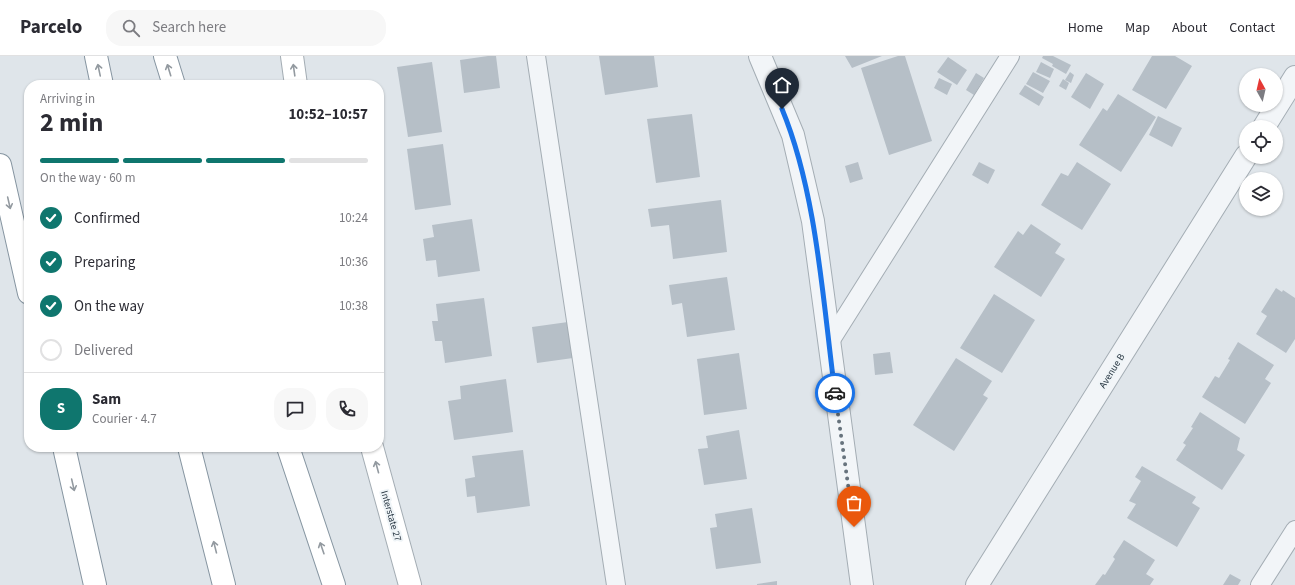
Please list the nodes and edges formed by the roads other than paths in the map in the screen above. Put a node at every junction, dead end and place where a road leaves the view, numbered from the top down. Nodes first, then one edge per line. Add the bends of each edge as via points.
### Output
1 (96, 56) edge
2 (165, 56) edge
3 (292, 56) edge
4 (536, 56) edge
5 (760, 56) edge
6 (1010, 56) edge
7 (1295, 77) edge
8 (101, 80) edge
9 (172, 80) edge
10 (295, 80) edge
11 (1268, 120) edge
12 (1241, 164) edge
13 (0, 165) edge
14 (24, 271) edge
15 (829, 343) junction
16 (65, 452) edge
17 (191, 452) edge
18 (290, 452) edge
19 (373, 452) edge
20 (1295, 530) edge
21 (95, 585) edge
22 (224, 585) edge
23 (334, 585) edge
24 (410, 585) edge
25 (616, 585) edge
26 (862, 585) edge
27 (977, 585) edge
28 (1260, 585) edge

8 -> 1 main road
9 -> 2 main road
10 -> 3 main road
4 - 25 lane
5 - 15 street via 793,135 813,221
6 - 15 lane
7 - 11 street
12 - 27 street, Avenue B
13 -> 14 main road
15 - 26 street
16 -> 21 main road
22 -> 17 main road
23 -> 18 main road
24 -> 19 main road, Interstate 27
20 - 28 lane

